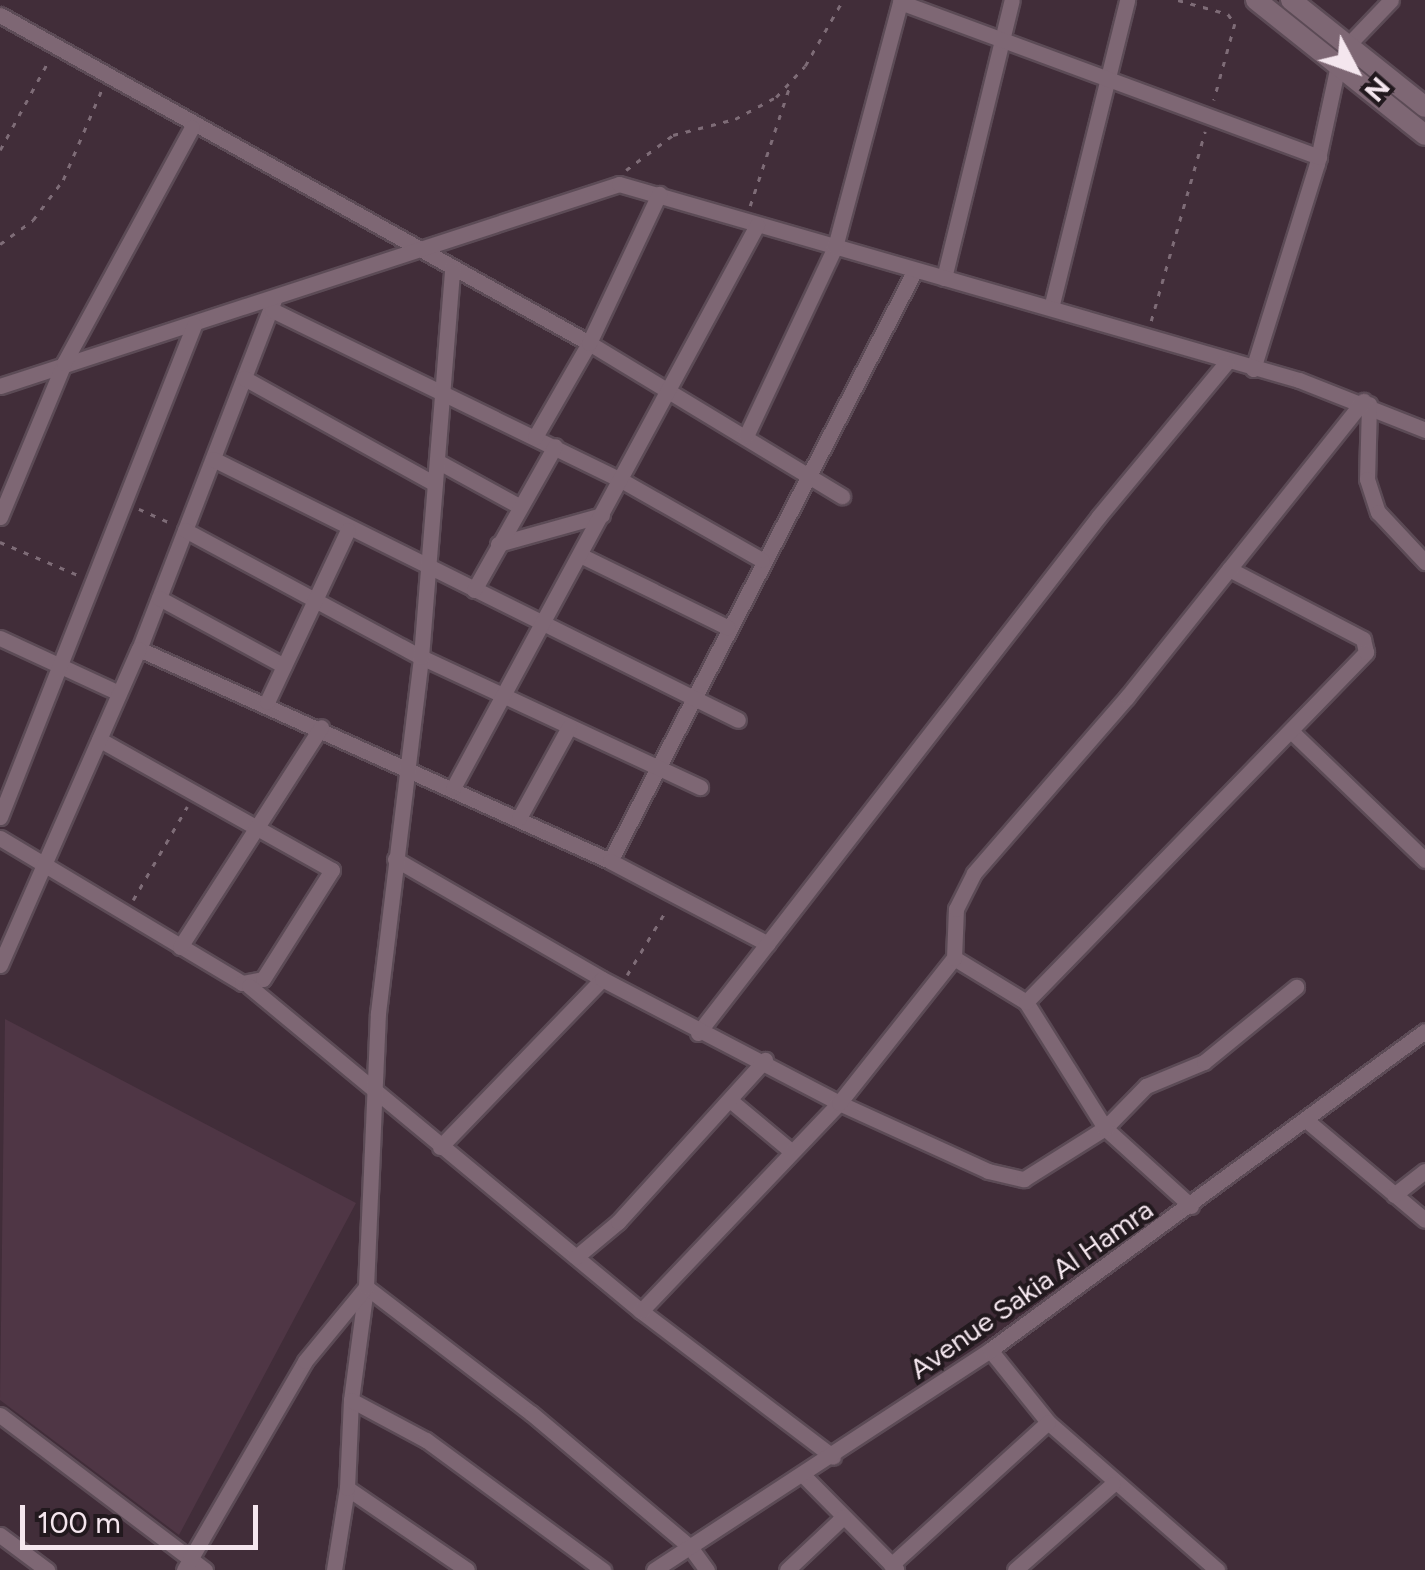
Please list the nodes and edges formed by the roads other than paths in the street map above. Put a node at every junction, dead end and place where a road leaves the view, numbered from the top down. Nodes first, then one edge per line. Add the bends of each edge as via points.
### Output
1 (1012, 0) edge
2 (1127, 0) edge
3 (1256, 0) edge
4 (1291, 0) edge
5 (1390, 0) edge
6 (0, 15) edge
7 (1000, 37) junction
8 (1348, 45) junction
9 (1338, 65) junction
10 (1106, 76) junction
11 (1425, 106) edge
12 (192, 127) junction
13 (1425, 134) edge
14 (1319, 157) junction
15 (659, 194) junction
16 (751, 223) junction
17 (836, 247) junction
18 (415, 250) junction
19 (452, 269) junction
20 (915, 270) junction
21 (944, 278) junction
22 (274, 303) junction
23 (1051, 308) junction
24 (194, 325) junction
25 (589, 343) junction
26 (64, 363) junction
27 (1226, 364) junction
28 (1252, 369) junction
29 (244, 378) junction
30 (0, 386) edge
31 (442, 391) junction
32 (670, 391) junction
33 (1366, 402) junction
34 (1425, 430) edge
35 (535, 436) junction
36 (746, 436) junction
37 (555, 446) junction
38 (212, 459) junction
39 (436, 461) junction
40 (806, 474) junction
41 (622, 480) junction
42 (435, 484) junction
43 (842, 496) dead end
44 (520, 506) junction
45 (602, 514) junction
46 (0, 517) edge
47 (185, 530) junction
48 (348, 530) junction
49 (498, 544) junction
50 (580, 555) junction
51 (762, 560) junction
52 (1425, 562) edge
53 (428, 568) junction
54 (1229, 569) junction
55 (474, 590) junction
56 (159, 598) junction
57 (315, 601) junction
58 (543, 623) junction
59 (727, 627) junction
60 (0, 638) edge
61 (139, 649) junction
62 (421, 657) junction
63 (60, 665) junction
64 (284, 666) junction
65 (120, 694) junction
66 (503, 696) junction
67 (695, 696) junction
68 (267, 702) junction
69 (738, 720) dead end
70 (320, 727) junction
71 (570, 727) junction
72 (1291, 731) junction
73 (99, 739) junction
74 (404, 765) junction
75 (657, 769) junction
76 (700, 787) dead end
77 (453, 788) junction
78 (0, 817) edge
79 (520, 818) junction
80 (256, 827) junction
81 (0, 838) edge
82 (394, 859) junction
83 (610, 860) junction
84 (1425, 860) edge
85 (44, 865) junction
86 (768, 944) junction
87 (180, 946) junction
88 (954, 958) junction
89 (0, 965) edge
90 (602, 979) junction
91 (250, 986) junction
92 (1296, 987) dead end
93 (1026, 1002) junction
94 (1425, 1031) edge
95 (698, 1034) junction
96 (764, 1060) junction
97 (374, 1086) junction
98 (731, 1101) junction
99 (839, 1103) junction
100 (1306, 1120) junction
101 (1105, 1128) junction
102 (440, 1147) junction
103 (791, 1151) junction
104 (1425, 1171) edge
105 (1394, 1195) junction
106 (1192, 1206) junction
107 (1425, 1220) edge
108 (576, 1257) junction
109 (366, 1288) junction
110 (641, 1312) junction
111 (990, 1350) junction
112 (351, 1400) junction
113 (0, 1415) edge
114 (1048, 1422) junction
115 (833, 1457) junction
116 (804, 1476) junction
117 (1112, 1484) junction
118 (347, 1488) junction
119 (843, 1517) junction
120 (0, 1535) edge
121 (690, 1547) junction
122 (188, 1564) edge
123 (894, 1567) edge
124 (47, 1570) edge
125 (206, 1570) edge
126 (334, 1570) edge
127 (467, 1570) edge
128 (603, 1570) edge
129 (654, 1570) edge
130 (707, 1570) edge
131 (786, 1570) edge
132 (1015, 1570) edge
133 (1218, 1570) edge

1 - 7 street
2 - 10 street
3 - 9 street
4 - 8 street
5 - 8 street
6 - 12 street
7 - 10 street
7 - 17 street via 900,2
7 - 21 street
8 - 11 street
9 - 13 street
9 - 14 street
10 - 14 street
10 - 23 street
12 - 18 street
12 - 26 street
14 - 28 street
15 - 16 street
15 - 18 street via 606,187
15 - 25 street
16 - 17 street
16 - 32 street
17 - 20 street
17 - 36 street
18 - 19 street
18 - 22 street
19 - 25 street
19 - 31 street
20 - 21 street
20 - 40 street
21 - 23 street
22 - 24 street
22 - 29 street
22 - 31 street
23 - 27 street
24 - 26 street
24 - 63 street
25 - 32 street
25 - 35 street
26 - 30 street
26 - 46 street
27 - 28 street
27 - 86 street via 1099,516
28 - 33 street
29 - 38 street
29 - 42 street
31 - 35 street
31 - 39 street
32 - 36 street
32 - 41 street
33 - 34 street
33 - 52 street via 1367,478 1378,512
33 - 54 street
35 - 37 street
36 - 40 street
37 - 41 street
37 - 44 street
38 - 47 street
38 - 48 street
39 - 42 street
39 - 44 street
40 - 43 street
40 - 51 street
41 - 45 street
41 - 51 street
42 - 53 street
44 - 49 street
45 - 49 street
45 - 50 street
47 - 56 street
47 - 57 street
48 - 53 street
48 - 57 street
49 - 55 street
50 - 58 street
50 - 59 street
51 - 59 street
53 - 55 street
53 - 62 street
54 - 72 street via 1367,642 1362,657
54 - 88 street via 974,872 956,909
55 - 58 street
56 - 61 street
56 - 64 street
57 - 62 street
57 - 64 street
58 - 66 street
58 - 67 street
59 - 67 street
60 - 63 street
61 - 65 street
61 - 68 street
62 - 66 street
62 - 74 street
63 - 65 street
63 - 78 street
64 - 68 street
65 - 73 street
66 - 71 street
66 - 77 street
67 - 69 street
67 - 75 street
68 - 70 street
70 - 74 street
70 - 80 street
71 - 75 street
71 - 79 street
72 - 84 street
72 - 93 street
73 - 80 street
73 - 85 street
74 - 77 street
74 - 82 street
75 - 76 street
75 - 83 street
77 - 79 street
79 - 83 street
80 - 87 street
80 - 91 street via 332,870 263,979
81 - 85 street
82 - 90 street
82 - 97 street
83 - 86 street
85 - 87 street
85 - 89 street
86 - 95 street
87 - 91 street
88 - 93 street
88 - 99 street
90 - 95 street
90 - 102 street
91 - 97 street
92 - 101 street via 1204,1062 1146,1086
93 - 101 street
94 - 100 street, Avenue Sakia Al Hamra
95 - 96 street
96 - 98 street
96 - 99 street
97 - 102 street
97 - 109 street
98 - 103 street
98 - 108 street via 618,1222
99 - 101 street via 988,1171 1024,1179
99 - 103 street
100 - 105 street
100 - 106 street, Avenue Sakia Al Hamra
101 - 106 street
102 - 108 street
103 - 110 street
104 - 105 street
105 - 107 street
106 - 111 street, Avenue Sakia Al Hamra
108 - 110 street
109 - 112 street
109 - 121 street
109 - 122 street via 305,1361
110 - 115 street
111 - 114 street
111 - 115 street, Avenue Sakia Al Hamra
112 - 118 street
112 - 128 street via 426,1440
113 - 122 street
114 - 117 street
114 - 123 street
115 - 116 street, Avenue Sakia Al Hamra
116 - 119 street
116 - 121 street, Avenue Sakia Al Hamra
117 - 132 street
117 - 133 street
118 - 126 street
118 - 127 street
119 - 123 street
119 - 131 street
120 - 124 street
121 - 129 street, Avenue Sakia Al Hamra
121 - 130 street
122 - 125 street

